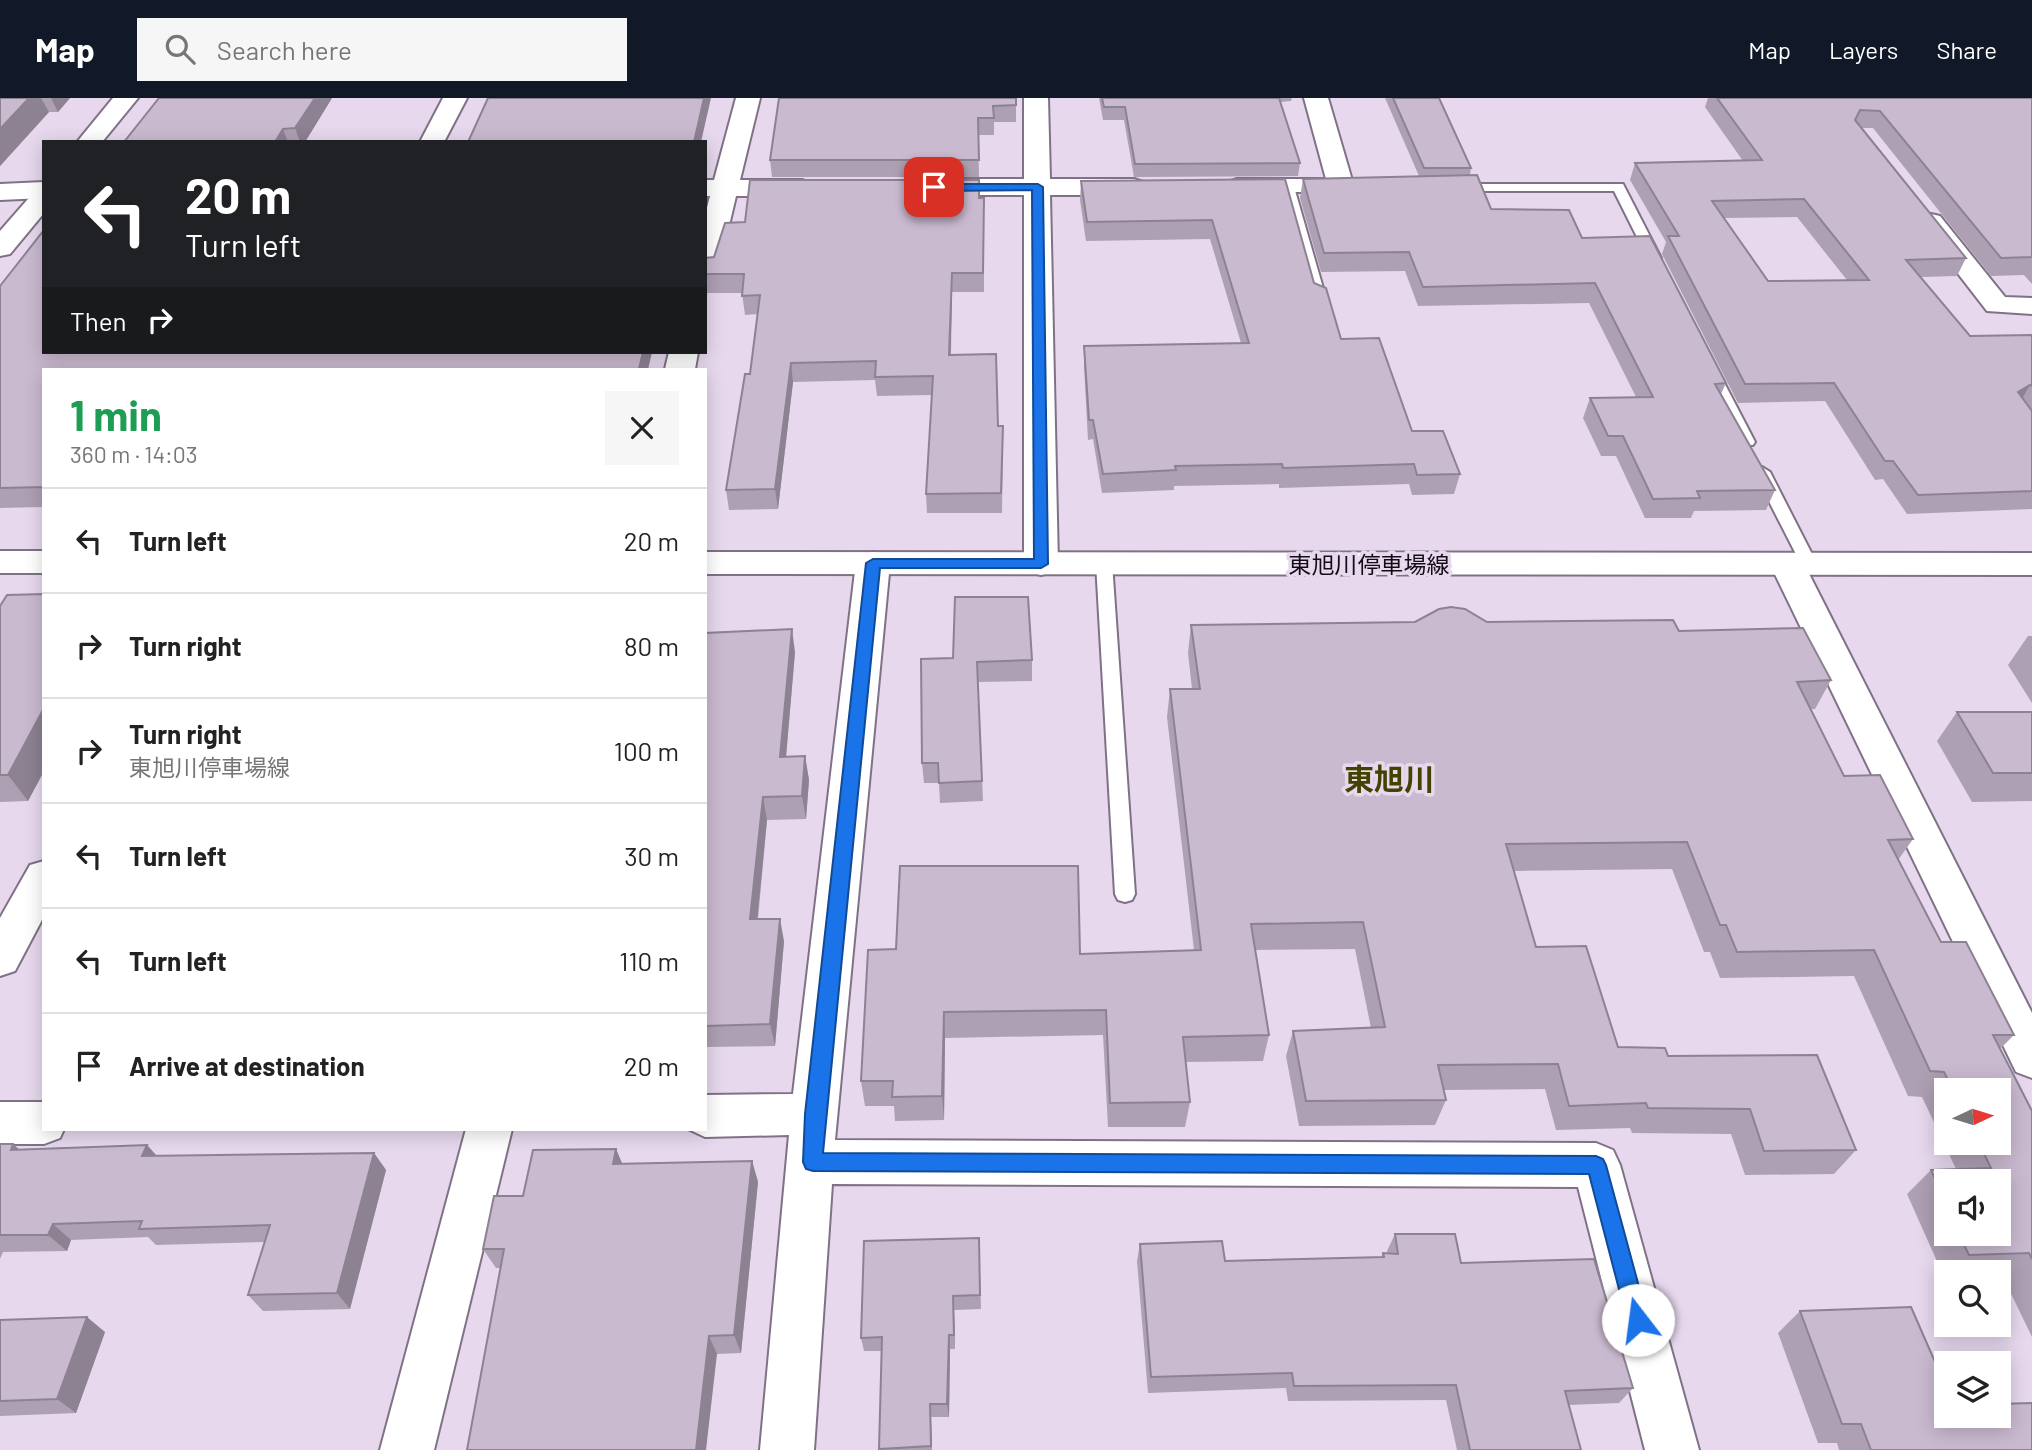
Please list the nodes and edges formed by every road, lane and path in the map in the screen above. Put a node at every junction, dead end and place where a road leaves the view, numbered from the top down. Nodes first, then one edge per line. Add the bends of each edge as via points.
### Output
1 (126, 98) edge
2 (455, 98) edge
3 (748, 98) edge
4 (1036, 98) edge
5 (1315, 98) edge
6 (91, 140) edge
7 (433, 140) edge
8 (902, 187) edge
9 (1038, 187) junction
10 (1163, 187) edge
11 (1218, 187) edge
12 (1288, 187) junction
13 (1438, 187) edge
14 (715, 188) edge
15 (821, 188) edge
16 (42, 190) edge
17 (0, 192) edge
18 (42, 198) edge
19 (1912, 199) edge
20 (0, 248) edge
21 (707, 252) edge
22 (1661, 272) edge
23 (1320, 302) edge
24 (2032, 306) edge
25 (1704, 357) edge
26 (0, 562) edge
27 (42, 562) edge
28 (707, 563) edge
29 (873, 563) junction
30 (1041, 564) junction
31 (1104, 564) junction
32 (1798, 564) junction
33 (2032, 564) edge
34 (42, 881) edge
35 (1125, 894) dead end
36 (0, 958) edge
37 (2032, 1058) edge
38 (814, 1114) junction
39 (707, 1116) edge
40 (0, 1123) edge
41 (42, 1123) edge
42 (488, 1131) edge
43 (813, 1162) junction
44 (407, 1450) edge
45 (787, 1450) edge
46 (1672, 1450) edge

1 - 6 street
2 - 7 street
3 - 14 street
4 - 9 street
5 - 12 street via 1348,187
8 - 9 street
9 - 10 street
9 - 30 street
11 - 12 street
12 - 23 lane
13 - 22 lane via 1618,187
14 - 15 street
14 - 21 street
16 - 17 street
18 - 20 street
19 - 24 street via 1997,305
25 - 32 lane
26 - 27 street
28 - 29 street, 東旭川停車場線
29 - 30 street, 東旭川停車場線
29 - 38 street
30 - 31 street, 東旭川停車場線
31 - 32 street, 東旭川停車場線
31 - 35 lane
32 - 33 street, 東旭川停車場線
32 - 37 street
34 - 36 street
38 - 39 street
38 - 43 street
40 - 41 street
42 - 44 street
43 - 45 street
43 - 46 street via 1596,1165

